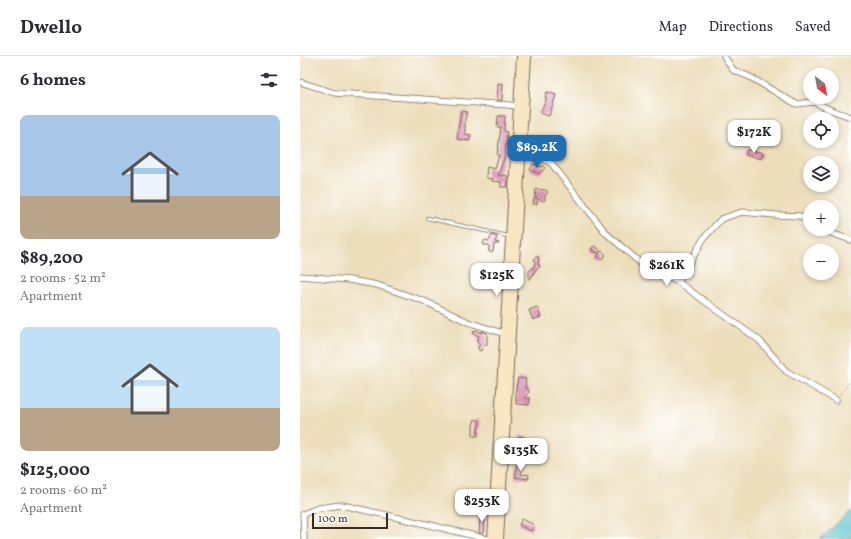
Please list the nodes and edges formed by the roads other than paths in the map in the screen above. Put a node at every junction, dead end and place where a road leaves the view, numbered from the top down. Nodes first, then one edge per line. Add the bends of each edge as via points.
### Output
1 (521, 56) edge
2 (527, 56) edge
3 (724, 56) edge
4 (300, 82) edge
5 (521, 106) junction
6 (851, 117) edge
7 (519, 147) junction
8 (427, 218) dead end
9 (803, 218) edge
10 (511, 236) junction
11 (839, 236) edge
12 (851, 240) edge
13 (300, 276) edge
14 (678, 282) junction
15 (505, 334) junction
16 (836, 400) road end
17 (302, 514) edge
18 (304, 539) edge
19 (487, 539) edge
20 (492, 539) edge
21 (499, 539) edge

1 - 5 main road
2 - 5 main road
3 - 6 street via 733,70 796,104 814,102
4 - 5 street via 334,94
5 - 7 main road
7 - 10 main road
7 - 14 street via 534,152 552,164 606,234 645,267
7 - 21 main road
8 - 10 lane
9 - 14 street via 742,212 721,219 704,238
10 - 15 main road
11 - 12 street
13 - 15 street via 349,280 377,286 424,300 468,322
14 - 16 street via 759,340 786,371
15 - 20 main road
17 - 18 street
17 - 19 street via 318,508 342,505

